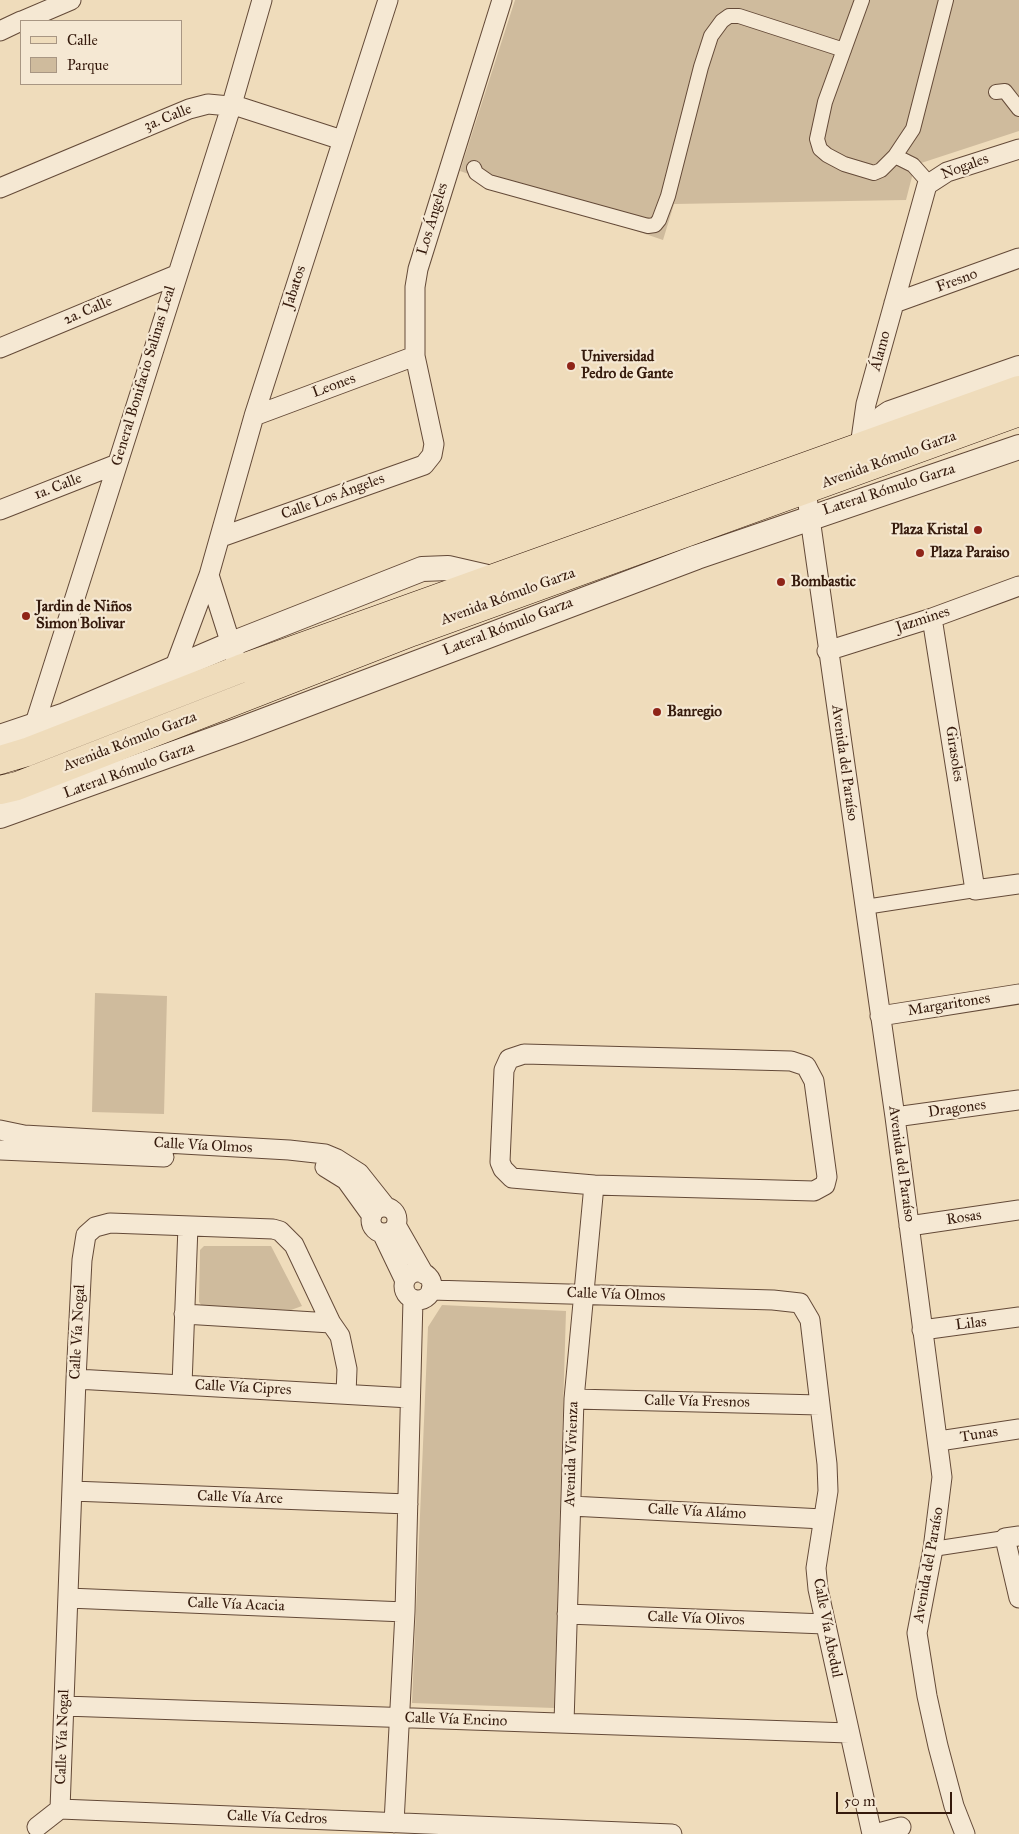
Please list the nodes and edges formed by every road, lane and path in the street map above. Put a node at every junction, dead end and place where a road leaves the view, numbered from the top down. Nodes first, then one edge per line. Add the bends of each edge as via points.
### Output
1 (71, 0) edge
2 (262, 0) edge
3 (388, 0) edge
4 (502, 0) edge
5 (862, 0) edge
6 (946, 0) edge
7 (24, 20) edge
8 (20, 22) edge
9 (0, 31) edge
10 (844, 50) junction
11 (996, 92) dead end
12 (232, 104) junction
13 (1019, 109) edge
14 (342, 140) junction
15 (1019, 149) edge
16 (895, 156) junction
17 (474, 168) dead end
18 (929, 182) junction
19 (0, 188) edge
20 (906, 256) joint
21 (1019, 258) edge
22 (176, 275) junction
23 (894, 303) junction
24 (0, 348) edge
25 (415, 356) junction
26 (1019, 368) edge
27 (1019, 390) edge
28 (1019, 412) edge
29 (254, 416) junction
30 (434, 444) joint
31 (862, 445) junction
32 (1019, 447) edge
33 (117, 464) junction
34 (806, 490) junction
35 (0, 510) edge
36 (810, 516) junction
37 (221, 537) junction
38 (209, 575) junction
39 (1019, 586) edge
40 (932, 618) junction
41 (827, 651) junction
42 (235, 657) junction
43 (173, 668) junction
44 (166, 698) junction
45 (0, 737) edge
46 (30, 740) junction
47 (0, 760) edge
48 (0, 790) edge
49 (0, 816) edge
50 (1019, 884) edge
51 (975, 890) junction
52 (865, 907) junction
53 (1019, 994) edge
54 (880, 1016) junction
55 (1019, 1100) edge
56 (895, 1118) junction
57 (0, 1130) edge
58 (0, 1150) edge
59 (594, 1185) junction
60 (1019, 1210) edge
61 (379, 1211) junction
62 (188, 1226) junction
63 (909, 1226) junction
64 (389, 1229) junction
65 (405, 1281) junction
66 (428, 1282) junction
67 (582, 1294) junction
68 (413, 1299) junction
69 (800, 1303) joint
70 (184, 1314) junction
71 (1019, 1318) edge
72 (331, 1323) junction
73 (922, 1330) junction
74 (76, 1379) junction
75 (182, 1385) junction
76 (346, 1394) junction
77 (410, 1398) junction
78 (574, 1399) junction
79 (820, 1405) junction
80 (1019, 1429) edge
81 (938, 1441) junction
82 (72, 1491) junction
83 (408, 1504) junction
84 (570, 1506) junction
85 (823, 1519) junction
86 (1012, 1537) edge
87 (933, 1549) junction
88 (68, 1598) junction
89 (1019, 1598) edge
90 (405, 1612) junction
91 (568, 1614) junction
92 (825, 1624) junction
93 (64, 1706) junction
94 (399, 1718) junction
95 (564, 1723) junction
96 (848, 1733) junction
97 (60, 1809) junction
98 (394, 1823) junction
99 (38, 1827) dead end
100 (901, 1827) dead end
101 (672, 1834) edge
102 (874, 1834) edge
103 (965, 1834) edge

1 - 7 street
2 - 12 street, General Bonifacio Salinas Leal
3 - 14 street, Jabatos
4 - 25 street, Los Ángeles via 418,269 414,300
5 - 10 street
6 - 16 street via 913,129
8 - 9 street
10 - 16 street via 817,128 816,139 820,148 844,164 874,173
10 - 17 street via 739,16 728,16 711,36 668,196 655,225 648,226 489,182
11 - 13 street via 1005,91
12 - 14 street, 3a. Calle
12 - 19 street, 3a. Calle via 189,108
12 - 22 street, General Bonifacio Salinas Leal
14 - 29 street, Jabatos
15 - 18 street, Nogales via 946,172
16 - 18 street via 913,165
18 - 20 street, Nogales
20 - 23 street, Álamo
21 - 23 street, Fresno
22 - 24 street, 2a. Calle
22 - 33 street, General Bonifacio Salinas Leal
23 - 31 street, Álamo via 862,420
25 - 29 street, Leones
25 - 30 street, Los Ángeles
26 - 31 street via 890,414
27 - 31 main road, Avenida Rómulo Garza
28 - 34 main road, Avenida Rómulo Garza
29 - 37 street, Jabatos
30 - 37 street, Calle Los Ángeles via 432,455 424,465
31 - 42 main road, Avenida Rómulo Garza via 496,579
32 - 36 street, Lateral Rómulo Garza
33 - 35 street, 1a. Calle
33 - 46 street, General Bonifacio Salinas Leal
34 - 36 street, Avenida del Paraíso
34 - 48 main road, Avenida Rómulo Garza via 412,632
36 - 41 street, Avenida del Paraíso
36 - 49 street, Lateral Rómulo Garza
37 - 38 street, Jabatos
38 - 42 street
38 - 43 street, Jabatos
39 - 40 street, Jazmines
40 - 41 street, Jazmines
40 - 51 street, Girasoles
41 - 52 street, Avenida del Paraíso
42 - 43 street
42 - 44 main road, Avenida Rómulo Garza
43 - 44 street, Jabatos
43 - 46 street
44 - 46 main road, Avenida Rómulo Garza
45 - 46 street
46 - 47 main road, Avenida Rómulo Garza
50 - 51 street
51 - 52 street
52 - 54 street, Avenida del Paraíso
53 - 54 street, Margaritones
54 - 56 street, Avenida del Paraíso
55 - 56 street, Dragones
56 - 63 street, Avenida del Paraíso
57 - 61 street, Calle Vía Olmos via 24,1136 325,1154 359,1173
58 - 61 street, Calle Vía Olmos via 313,1163 341,1175
59 - 59 street via 518,1180 502,1169 504,1070 509,1059 524,1054 791,1062 806,1066 811,1073 827,1177 825,1185 818,1190
59 - 67 street, Avenida Vivienza
60 - 63 street, Rosas
61 - 64 street via 374,1229
62 - 70 street
62 - 72 street, Calle Vía Nogal via 280,1231 294,1245
62 - 74 street, Calle Vía Nogal via 110,1223 95,1227 86,1235
63 - 73 street, Avenida del Paraíso
64 - 65 street
64 - 66 street
65 - 66 street via 413,1273
65 - 68 street via 405,1292
66 - 67 street, Calle Vía Olmos
66 - 68 street via 422,1299
67 - 69 street, Calle Vía Olmos
67 - 78 street, Avenida Vivienza
68 - 77 street
69 - 79 street, Calle Vía Abedul via 810,1320
70 - 72 street
70 - 75 street
71 - 73 street, Lilas
72 - 76 street, Calle Vía Nogal via 345,1350
73 - 81 street, Avenida del Paraíso
74 - 75 street, Calle Vía Cipres
74 - 82 street, Calle Vía Nogal
75 - 76 street, Calle Vía Cipres
76 - 77 street, Calle Vía Cipres
77 - 83 street
78 - 79 street, Calle Vía Fresnos
78 - 84 street, Avenida Vivienza
79 - 85 street, Calle Vía Abedul via 828,1491
80 - 81 street, Tunas
81 - 87 street, Avenida del Paraíso via 942,1477
82 - 83 street, Calle Vía Arce
82 - 88 street, Calle Vía Nogal
83 - 90 street
84 - 85 street, Calle Vía Alámo
84 - 91 street, Avenida Vivienza
85 - 92 street, Calle Vía Abedul via 816,1568
86 - 87 street
86 - 89 street
87 - 103 street, Avenida del Paraíso via 917,1633 938,1746
88 - 90 street, Calle Vía Acacia
88 - 93 street, Calle Vía Nogal
90 - 94 street
91 - 92 street, Calle Vía Olivos
91 - 95 street, Avenida Vivienza
92 - 96 street, Calle Vía Abedul
93 - 94 street, Calle Vía Encino
93 - 97 street, Calle Vía Nogal
94 - 95 street, Calle Vía Encino
94 - 98 street
95 - 96 street, Calle Vía Encino
96 - 102 street, Calle Vía Abedul
97 - 98 street, Calle Vía Cedros
97 - 99 street
98 - 101 street, Calle Vía Cedros
100 - 102 street

